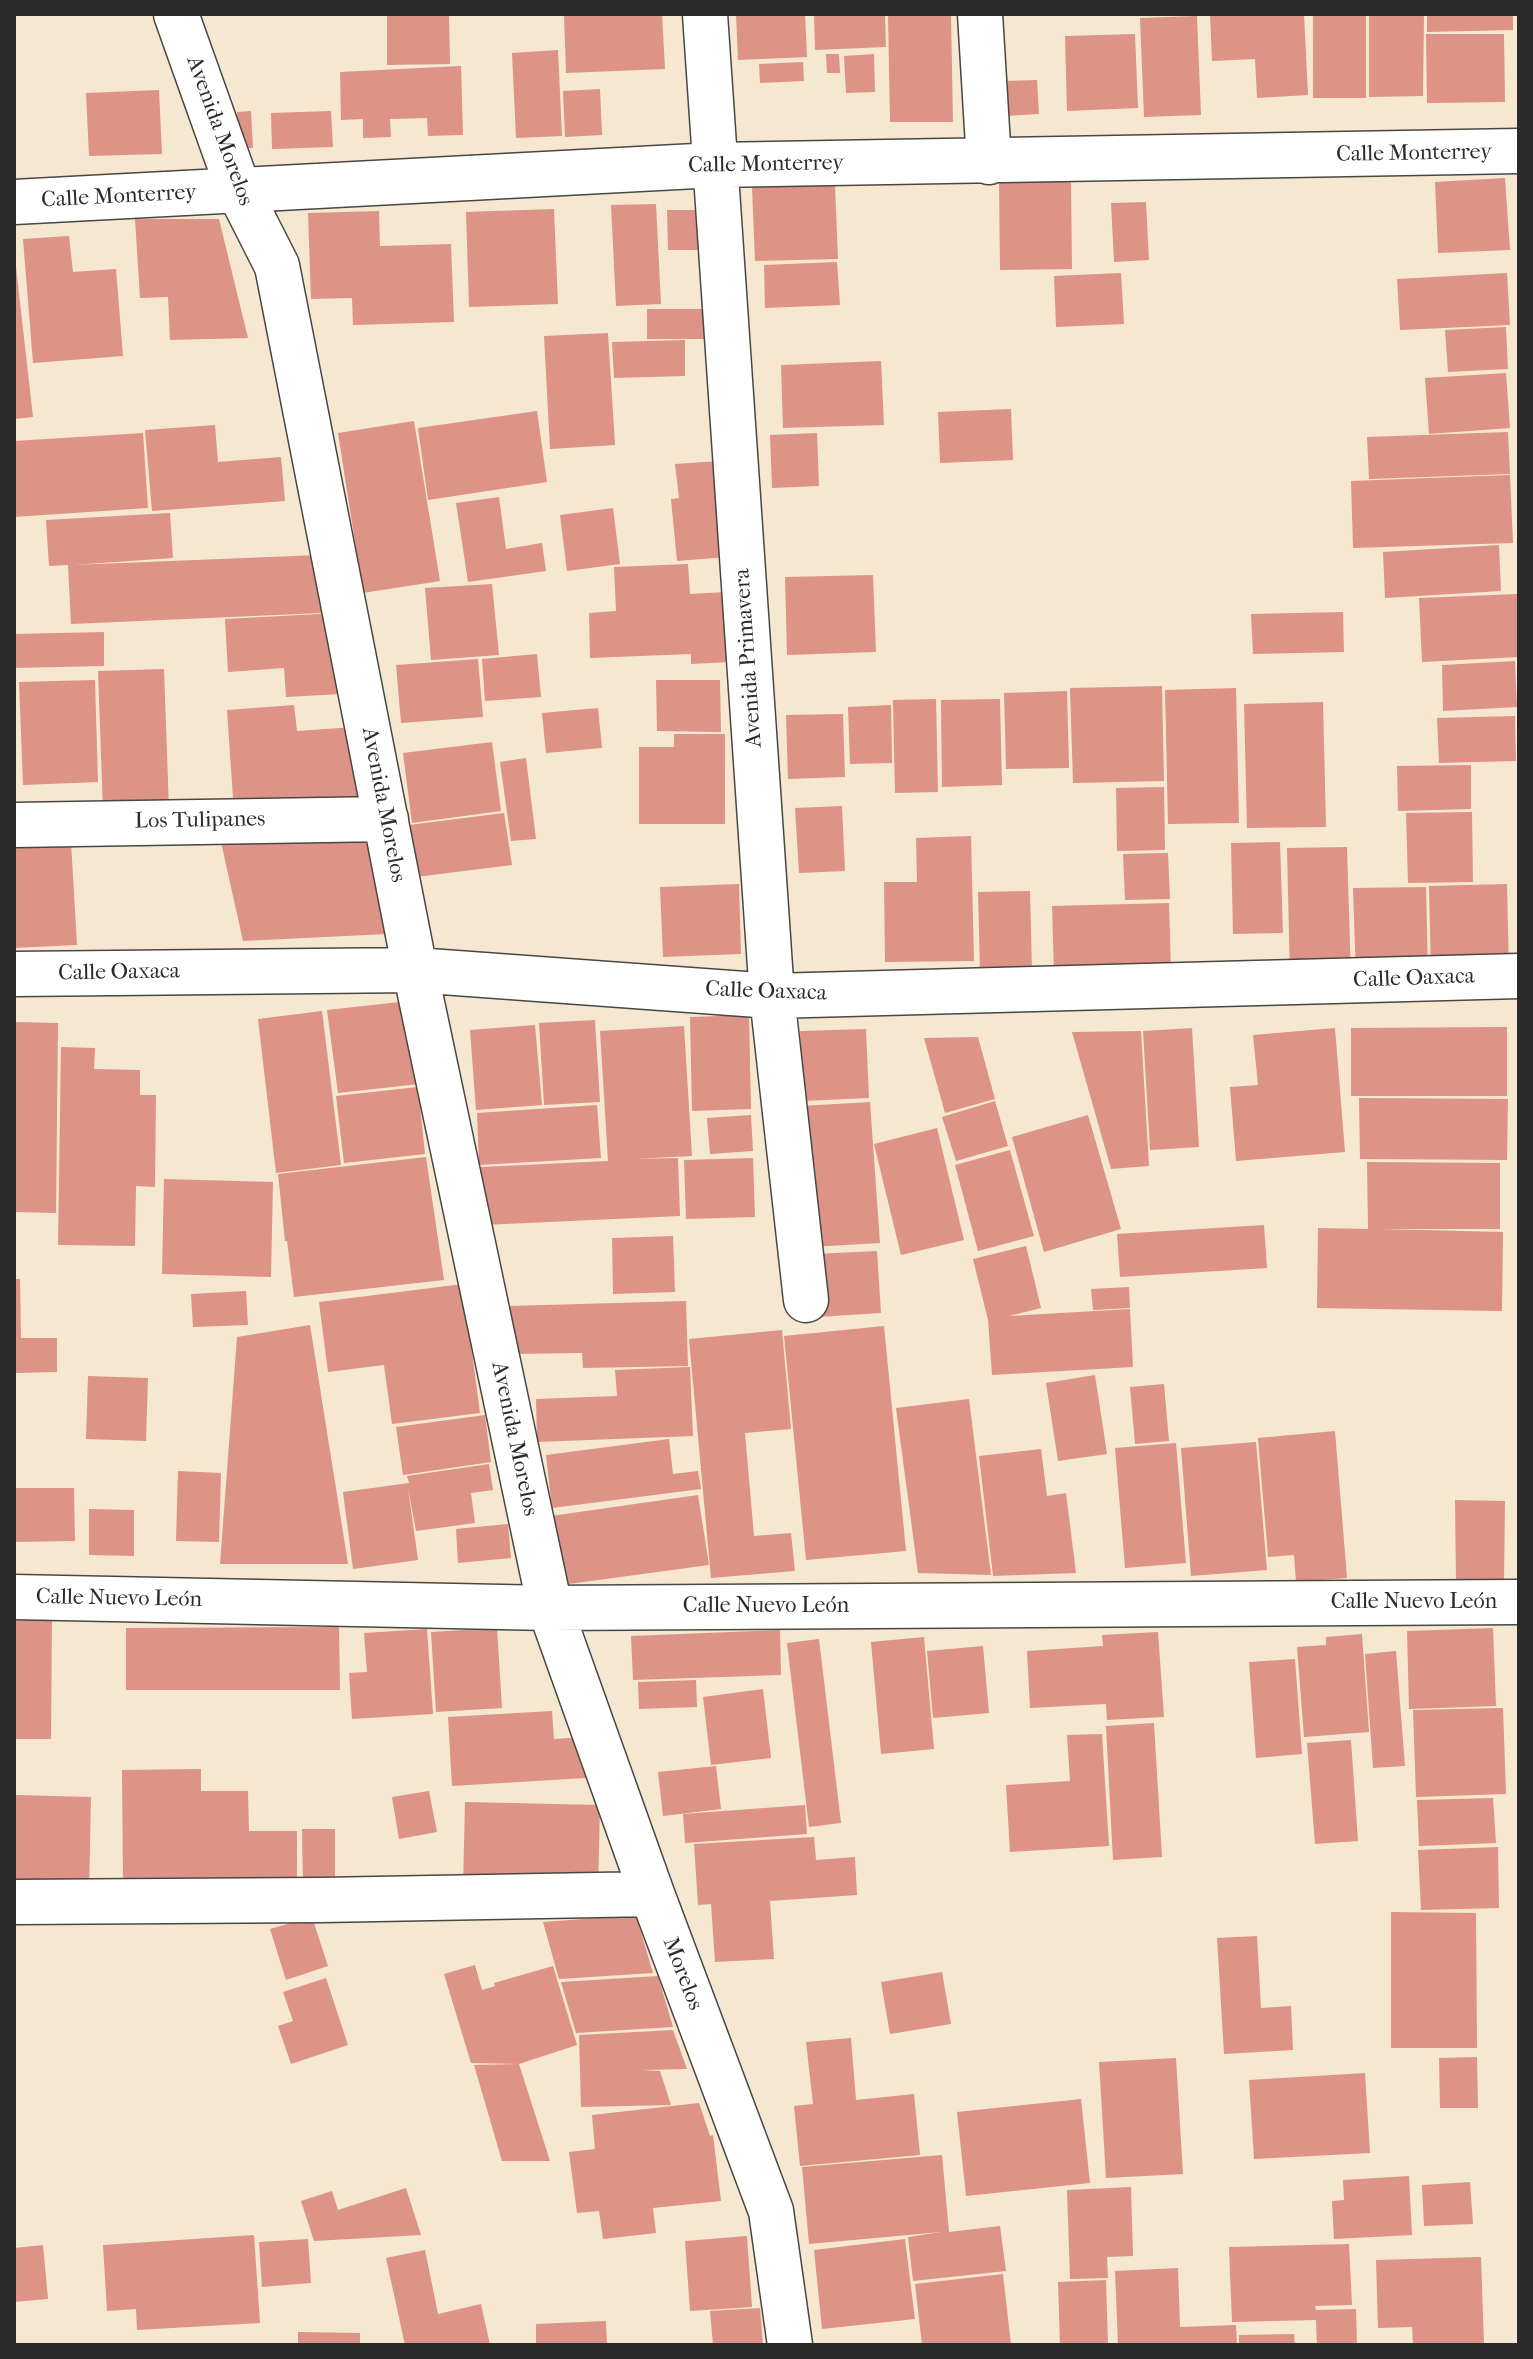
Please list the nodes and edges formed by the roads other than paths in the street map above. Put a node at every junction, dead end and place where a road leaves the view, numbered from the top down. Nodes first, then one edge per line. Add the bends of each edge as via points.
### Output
1 (176, 14) edge
2 (705, 14) edge
3 (980, 14) edge
4 (1519, 151) edge
5 (989, 162) junction
6 (715, 165) junction
7 (239, 191) junction
8 (14, 202) edge
9 (386, 819) junction
10 (14, 825) edge
11 (415, 970) junction
12 (14, 974) edge
13 (1519, 976) edge
14 (772, 996) junction
15 (806, 1300) dead end
16 (14, 1597) edge
17 (1519, 1602) edge
18 (550, 1608) junction
19 (652, 1894) junction
20 (14, 1902) edge
21 (790, 2345) edge

1 - 7 street, Avenida Morelos
2 - 6 street, Avenida Primavera
3 - 5 street
4 - 5 street, Calle Monterrey
5 - 6 street, Calle Monterrey
6 - 7 street, Calle Monterrey
6 - 14 street, Avenida Primavera
7 - 8 street, Calle Monterrey
7 - 9 street, Avenida Morelos via 277,266
9 - 10 street, Los Tulipanes
9 - 11 street, Avenida Morelos
11 - 12 street, Calle Oaxaca
11 - 14 street, Calle Oaxaca
11 - 18 street, Avenida Morelos
13 - 14 street, Calle Oaxaca
14 - 15 street, Avenida Primavera
16 - 18 street, Calle Nuevo León
17 - 18 street, Calle Nuevo León
18 - 19 street, Morelos
19 - 20 street
19 - 21 street, Morelos via 771,2211

